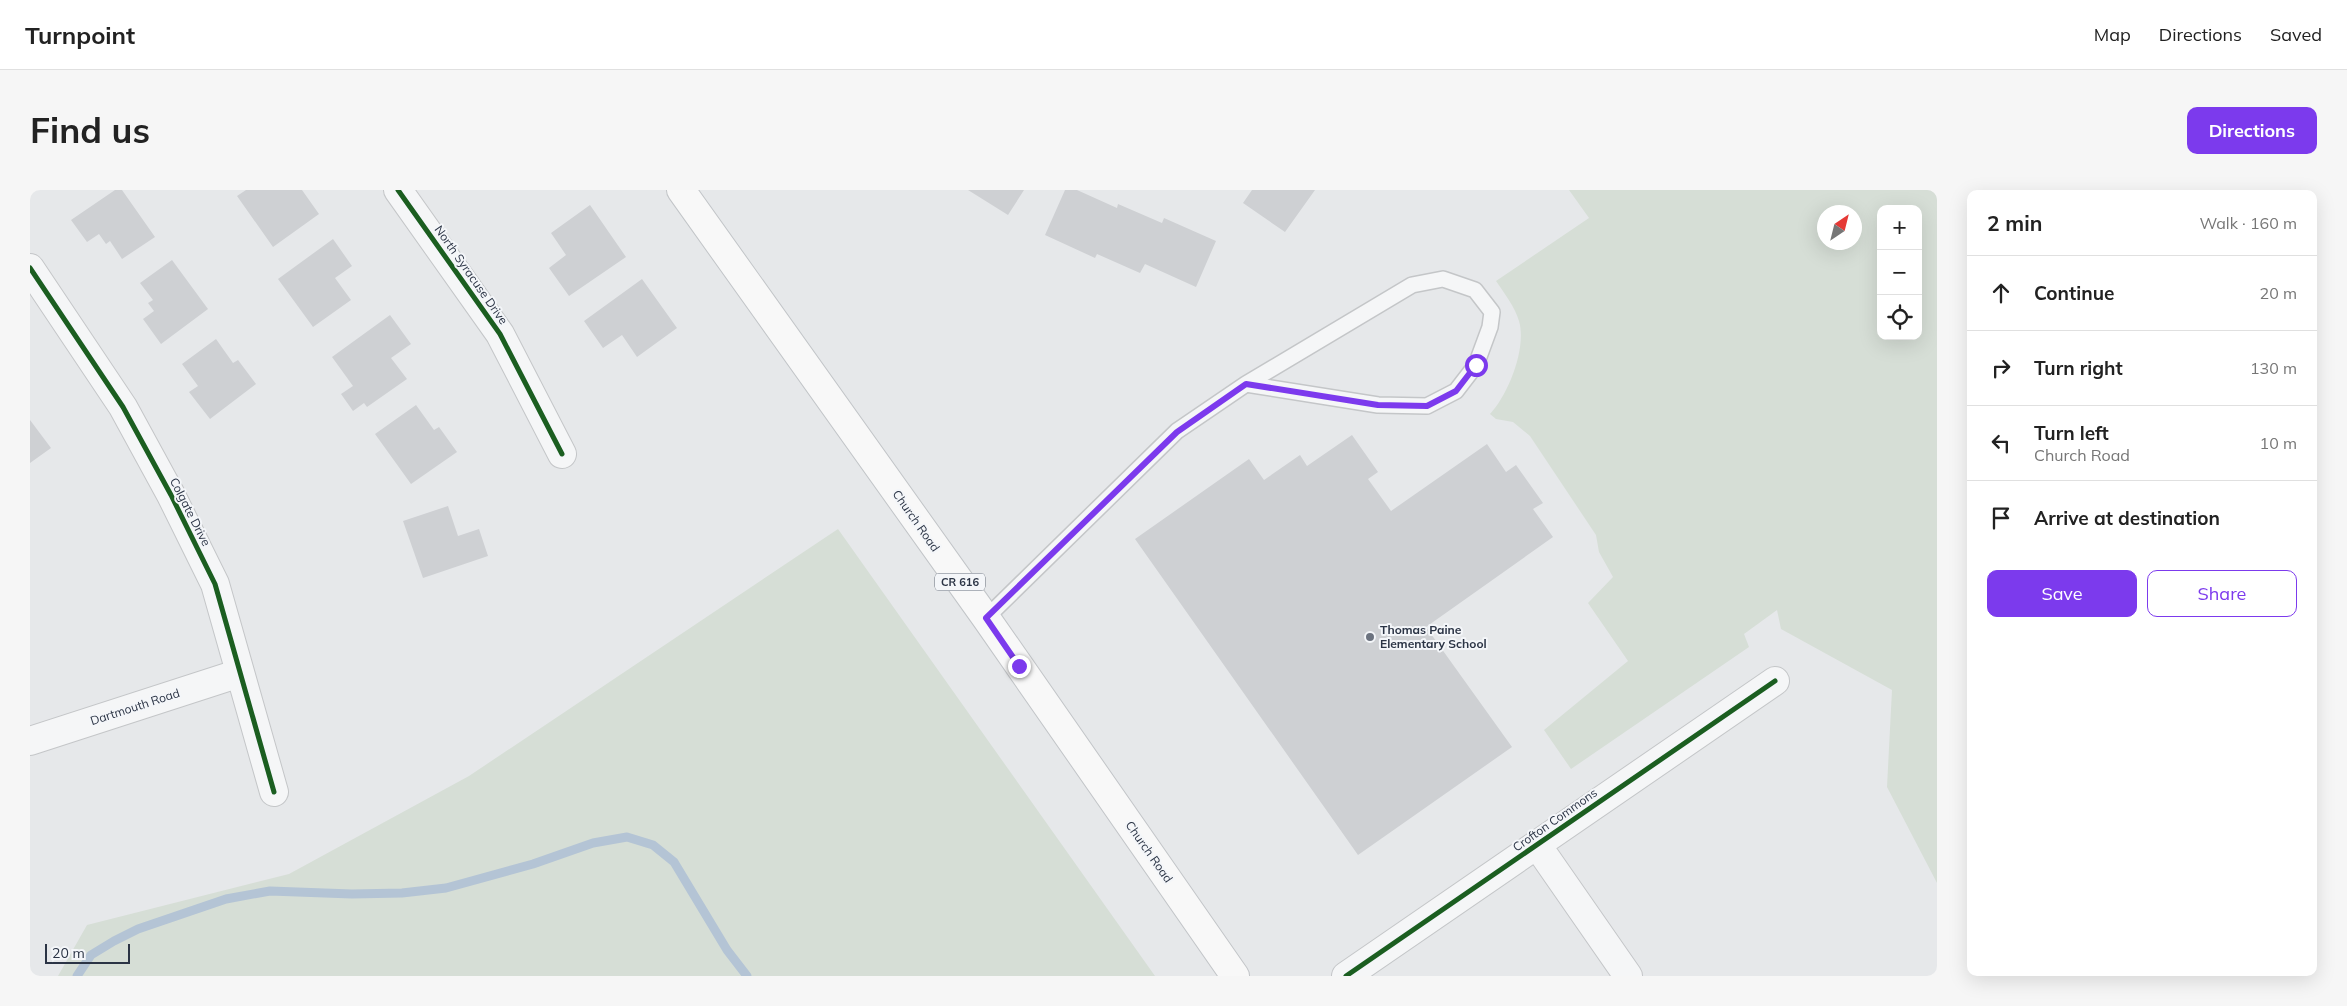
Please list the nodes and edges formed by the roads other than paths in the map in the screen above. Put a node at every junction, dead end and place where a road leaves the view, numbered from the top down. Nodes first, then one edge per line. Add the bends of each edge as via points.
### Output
1 (398, 190) edge
2 (681, 190) edge
3 (30, 268) edge
4 (1246, 384) junction
5 (562, 454) dead end
6 (986, 618) junction
7 (240, 674) junction
8 (1775, 681) dead end
9 (30, 741) edge
10 (274, 792) dead end
11 (1537, 844) junction
12 (1374, 968) edge
13 (1235, 976) edge
14 (1346, 976) edge
15 (1628, 976) edge

1 - 5 street, North Syracuse Drive via 500,334
2 - 6 main road, Church Road / CR 616
3 - 7 street, Colgate Drive via 122,407 172,496 215,584
4 - 4 lane via 1412,285 1443,279 1476,290 1492,312 1476,365 1456,391 1427,406 1378,405
4 - 6 lane via 1177,432
6 - 13 main road, Church Road / CR 616
7 - 9 street, Dartmouth Road
7 - 10 street, Colgate Drive
8 - 11 street, Crofton Commons
11 - 12 street, Crofton Commons
11 - 15 street, Crofton Commons
12 - 14 street, Crofton Commons

